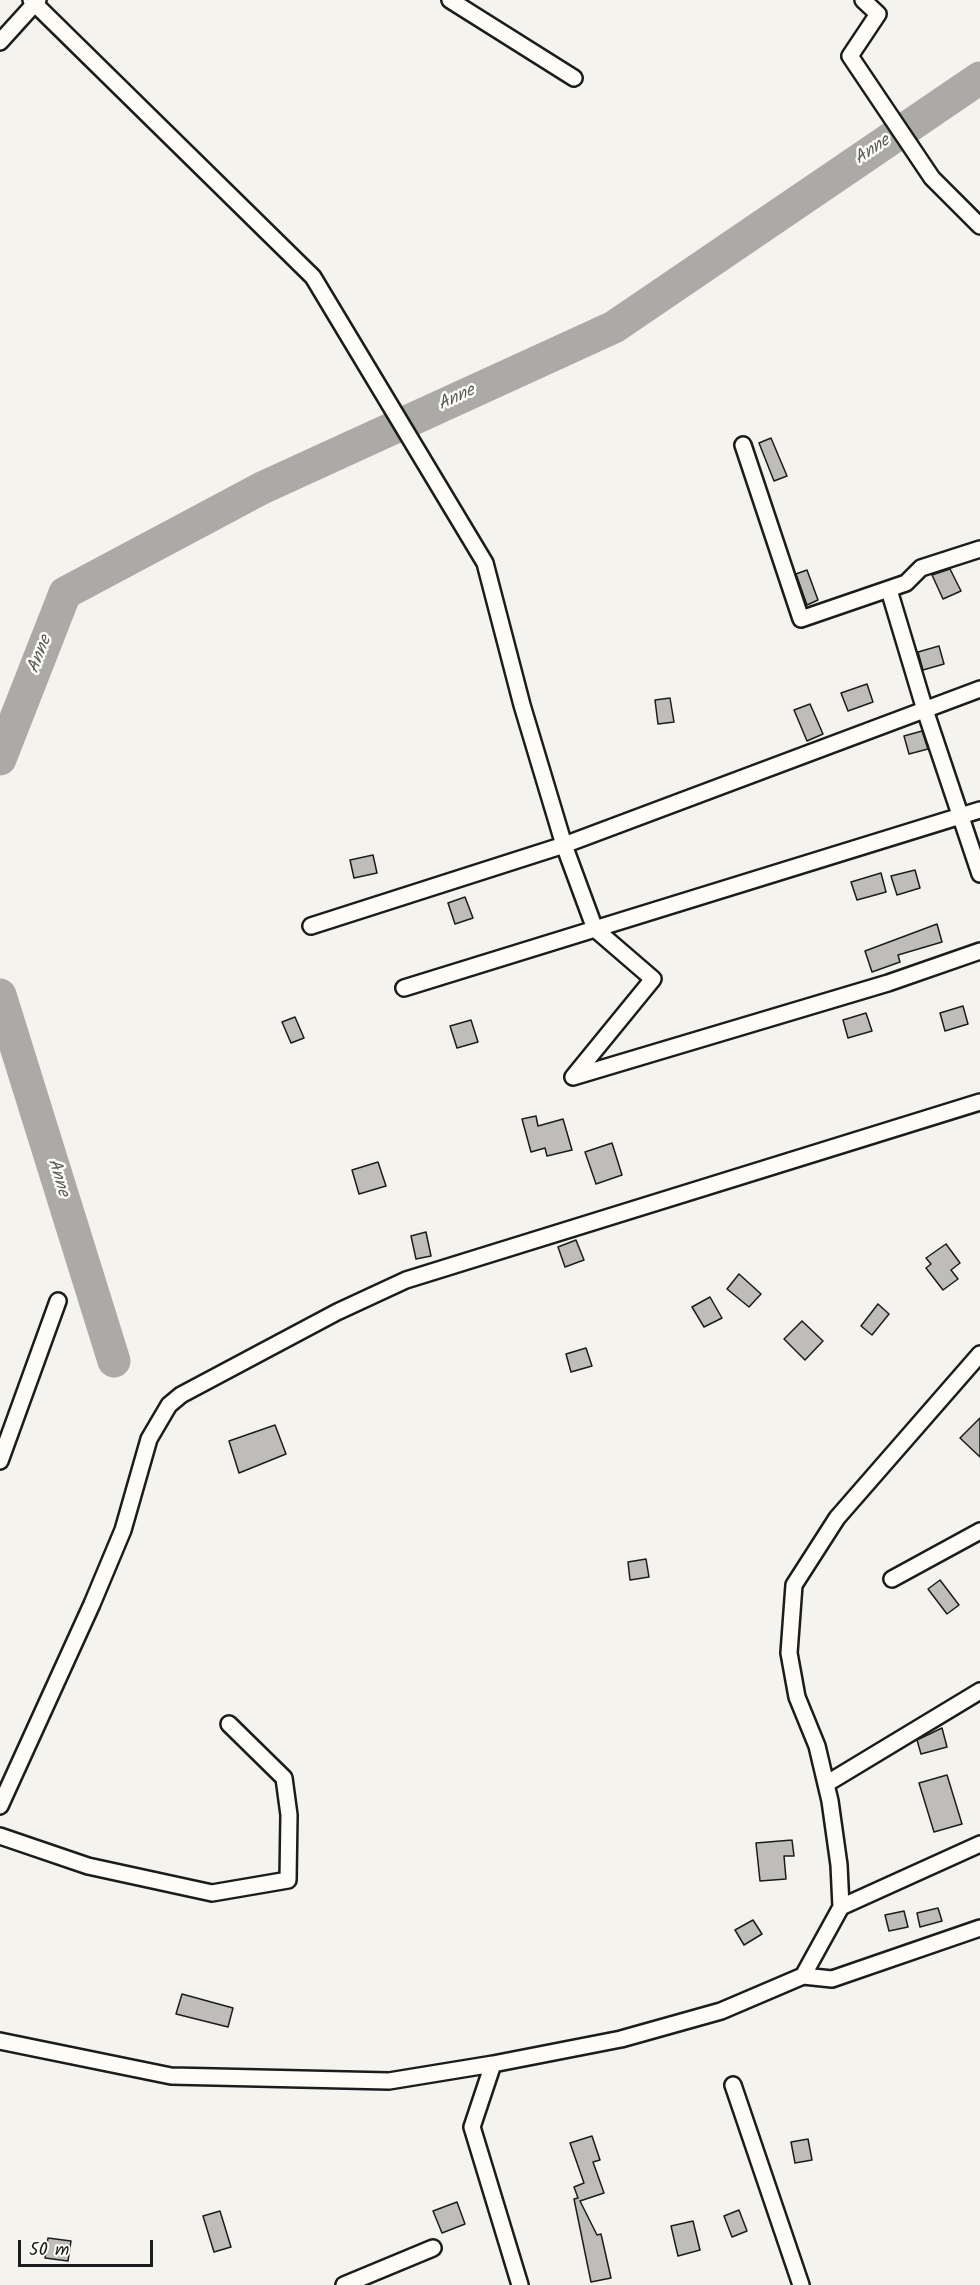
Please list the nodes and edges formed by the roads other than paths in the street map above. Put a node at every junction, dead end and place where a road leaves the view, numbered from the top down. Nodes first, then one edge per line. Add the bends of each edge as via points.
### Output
1 (450, 0) edge
2 (863, 0) edge
3 (35, 1) edge
4 (0, 42) edge
5 (574, 78) dead end
6 (980, 226) edge
7 (743, 445) dead end
8 (980, 549) edge
9 (889, 590) junction
10 (980, 689) edge
11 (925, 710) junction
12 (980, 810) edge
13 (961, 816) junction
14 (564, 845) junction
15 (980, 874) edge
16 (311, 926) dead end
17 (596, 929) junction
18 (980, 951) edge
19 (404, 988) dead end
20 (980, 1102) edge
21 (58, 1301) dead end
22 (980, 1354) edge
23 (0, 1461) edge
24 (980, 1531) edge
25 (892, 1579) dead end
26 (980, 1691) edge
27 (229, 1724) dead end
28 (826, 1784) junction
29 (0, 1806) edge
30 (0, 1836) edge
31 (980, 1844) edge
32 (840, 1906) junction
33 (980, 1928) edge
34 (803, 1976) junction
35 (0, 2041) edge
36 (494, 2064) junction
37 (733, 2085) dead end
38 (433, 2248) dead end
39 (344, 2285) edge
40 (520, 2285) edge
41 (801, 2285) edge

1 - 5 street
2 - 6 street via 878,14 850,56 932,178
3 - 4 street
3 - 14 street via 313,277 485,563
7 - 9 street via 801,619
8 - 9 street via 921,568 906,583
9 - 11 street
10 - 11 street
11 - 13 street
11 - 14 street
12 - 13 street
13 - 15 street
13 - 17 street
14 - 16 street
14 - 17 street
17 - 18 street via 653,979 573,1077 888,983
17 - 19 street
20 - 29 street via 406,1280 181,1395 169,1405 149,1438 118,1540
21 - 23 street
22 - 28 street via 837,1518 794,1585 789,1653 797,1697 817,1746
24 - 25 street
26 - 28 street
27 - 30 street via 284,1778 289,1815 288,1880 212,1893 88,1866
28 - 32 street via 839,1865
31 - 32 street
32 - 34 street
33 - 34 street via 832,1980
34 - 36 street via 721,2011 621,2039
35 - 36 street via 171,2076 389,2081
36 - 40 street via 472,2127
37 - 41 street
38 - 39 street

